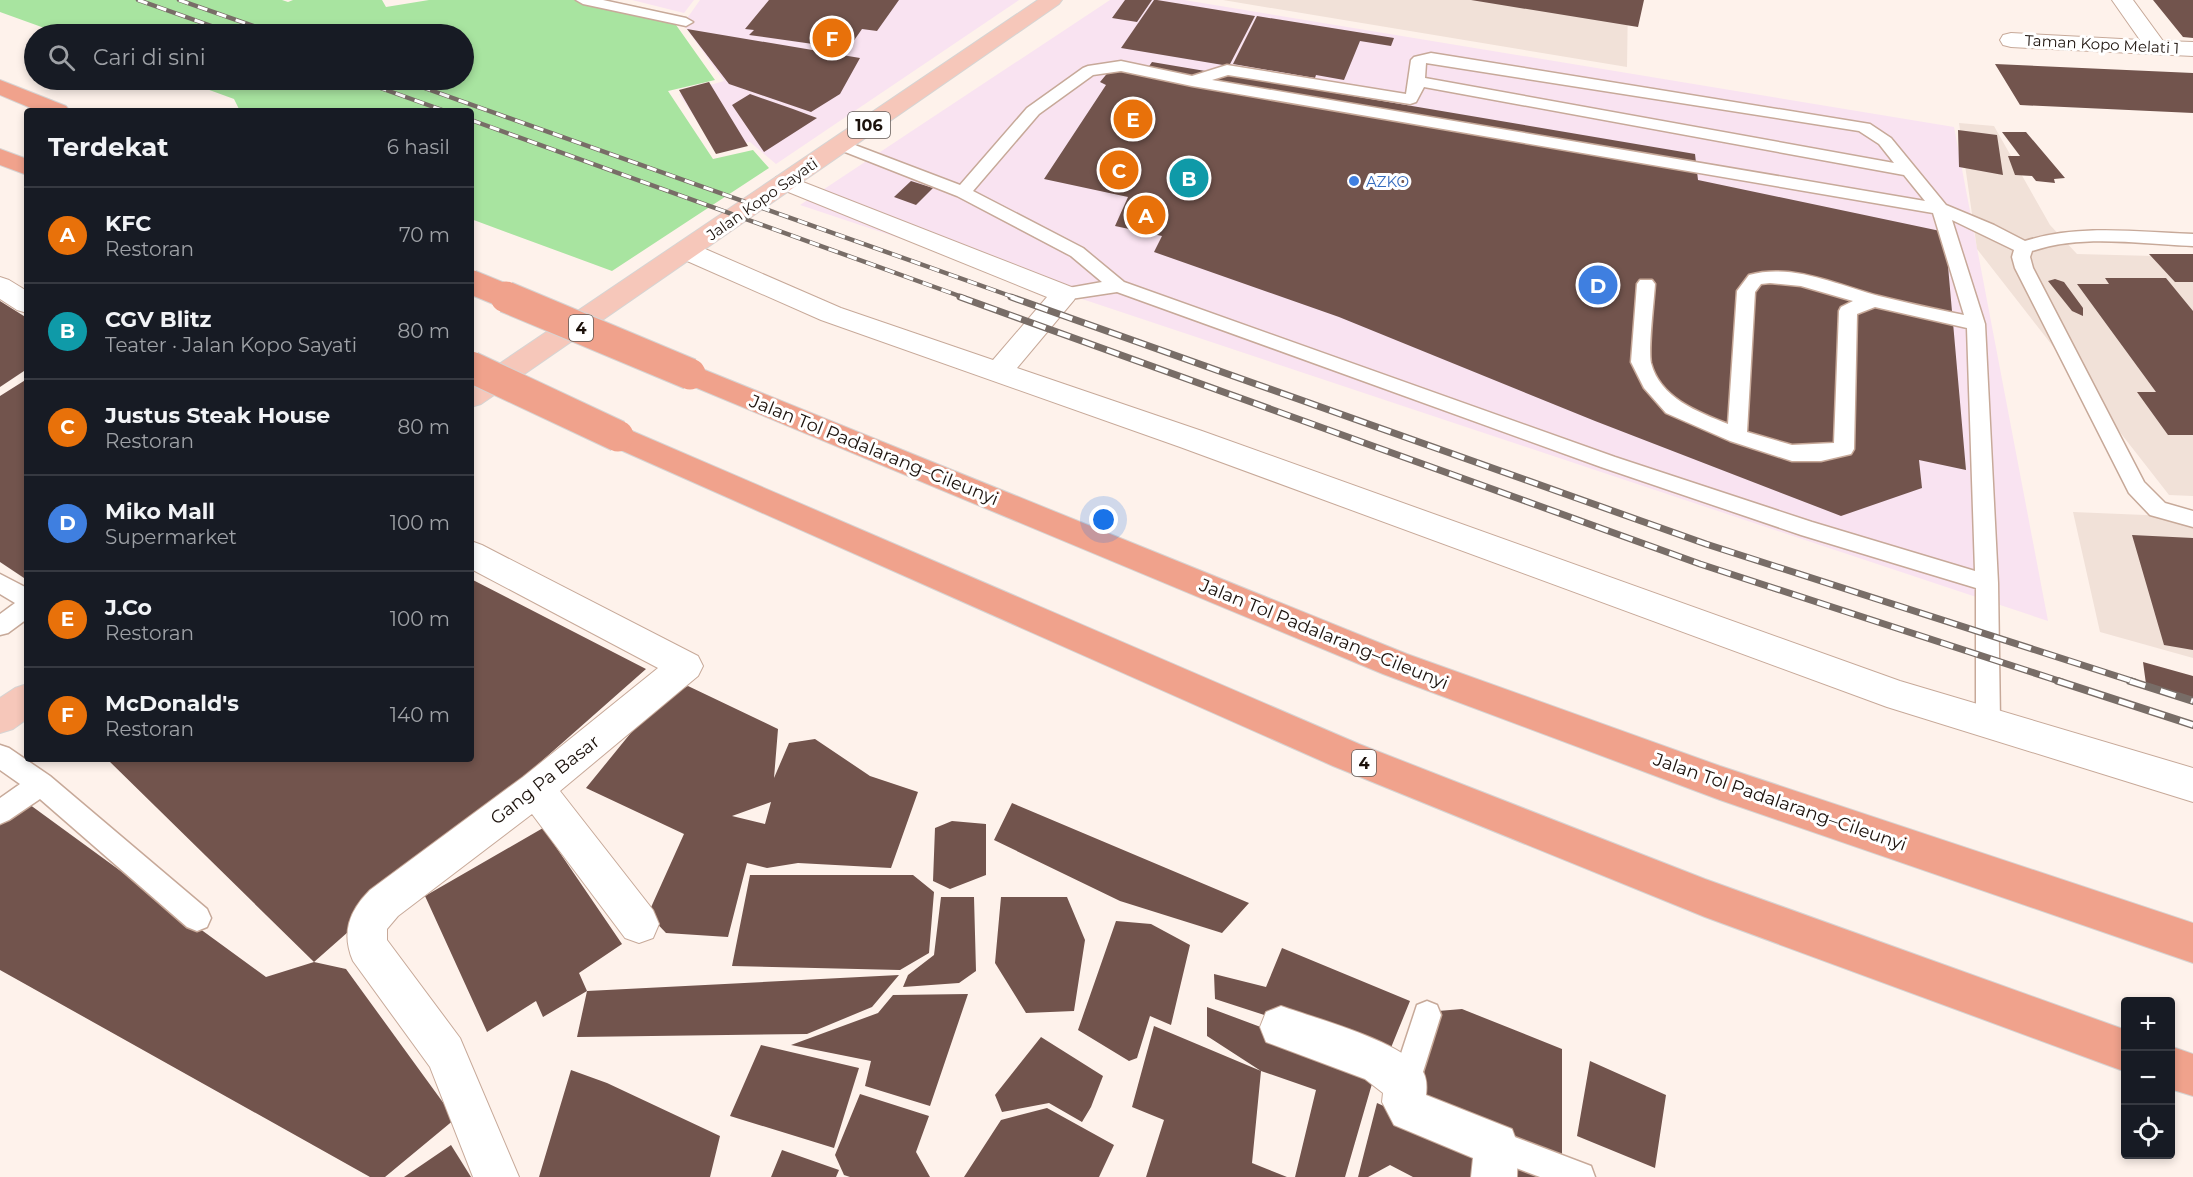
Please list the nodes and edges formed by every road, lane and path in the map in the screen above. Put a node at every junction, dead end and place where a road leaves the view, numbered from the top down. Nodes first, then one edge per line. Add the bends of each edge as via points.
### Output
1 (583, 0) edge
2 (1052, 0) edge
3 (2122, 0) edge
4 (686, 22) dead end
5 (2010, 40) dead end
6 (2156, 46) junction
7 (2193, 49) edge
8 (1192, 81) junction
9 (1417, 81) junction
10 (0, 87) edge
11 (51, 108) edge
12 (841, 145) junction
13 (0, 156) edge
14 (24, 167) edge
15 (1910, 171) junction
16 (785, 182) junction
17 (963, 192) junction
18 (1940, 209) junction
19 (2193, 240) edge
20 (2024, 248) junction
21 (687, 251) junction
22 (474, 283) edge
23 (1646, 284) dead end
24 (0, 286) edge
25 (1118, 286) junction
26 (1064, 294) junction
27 (1875, 301) junction
28 (24, 302) edge
29 (1976, 324) junction
30 (474, 369) edge
31 (998, 372) junction
32 (474, 395) edge
33 (1737, 436) junction
34 (2193, 519) edge
35 (474, 556) edge
36 (0, 583) edge
37 (1987, 583) junction
38 (24, 597) edge
39 (24, 609) edge
40 (0, 626) edge
41 (24, 701) edge
42 (0, 717) edge
43 (1988, 722) junction
44 (0, 756) edge
45 (41, 784) junction
46 (2193, 785) edge
47 (536, 789) junction
48 (0, 812) edge
49 (197, 918) dead end
50 (639, 924) dead end
51 (2193, 943) edge
52 (1427, 1015) dead end
53 (1281, 1027) dead end
54 (2121, 1049) edge
55 (2175, 1069) edge
56 (2193, 1076) edge
57 (1406, 1084) junction
58 (1495, 1161) edge
59 (496, 1177) edge
60 (1580, 1177) edge

1 - 4 lane
2 - 12 main road, Jalan Kopo Sayati / 106
3 - 6 street
5 - 6 street, Taman Kopo Melati 1
6 - 7 street, Taman Kopo Melati 1
8 - 9 lane via 1227,70 1403,100 1413,95
8 - 17 lane via 1120,66 1088,71 1033,111
8 - 18 lane
9 - 15 lane
9 - 15 lane via 1419,60 1431,58 1864,127 1885,141
10 - 11 highway
12 - 16 main road, Jalan Kopo Sayati / 106
12 - 17 lane
13 - 14 highway
15 - 18 lane
16 - 21 main road, Jalan Kopo Sayati / 106
16 - 26 street
17 - 25 lane via 1077,252
18 - 20 lane
18 - 29 lane
19 - 20 lane via 2068,237 2040,240
20 - 34 lane via 2024,268 2136,487 2158,509
21 - 31 street via 831,314
21 - 32 main road, Jalan Kopo Sayati / 106
22 - 51 highway, Jalan Tol Padalarang–Cileunyi / 4, bridge via 1395,664 1720,783
23 - 33 lane via 1641,362 1652,383 1673,408
24 - 28 street
25 - 26 lane
25 - 37 lane via 1608,462
26 - 31 street
27 - 29 lane
27 - 33 lane via 1848,311 1844,448 1792,453
27 - 33 lane via 1799,279 1755,279 1746,291
29 - 37 lane
30 - 54 highway, 4, bridge via 1346,756 1705,898
31 - 43 street via 1899,696
35 - 47 street, Gang Pa Basar via 686,666
36 - 38 lane
37 - 43 lane
39 - 40 lane
41 - 42 main road
43 - 46 street
44 - 45 lane
45 - 48 lane
45 - 49 lane
47 - 50 street
47 - 59 street, Gang Pa Basar via 384,903 365,929 367,947 445,1053
52 - 57 lane
53 - 57 street via 1379,1063
55 - 56 highway
57 - 58 street via 1404,1102 1409,1110
58 - 60 lane

